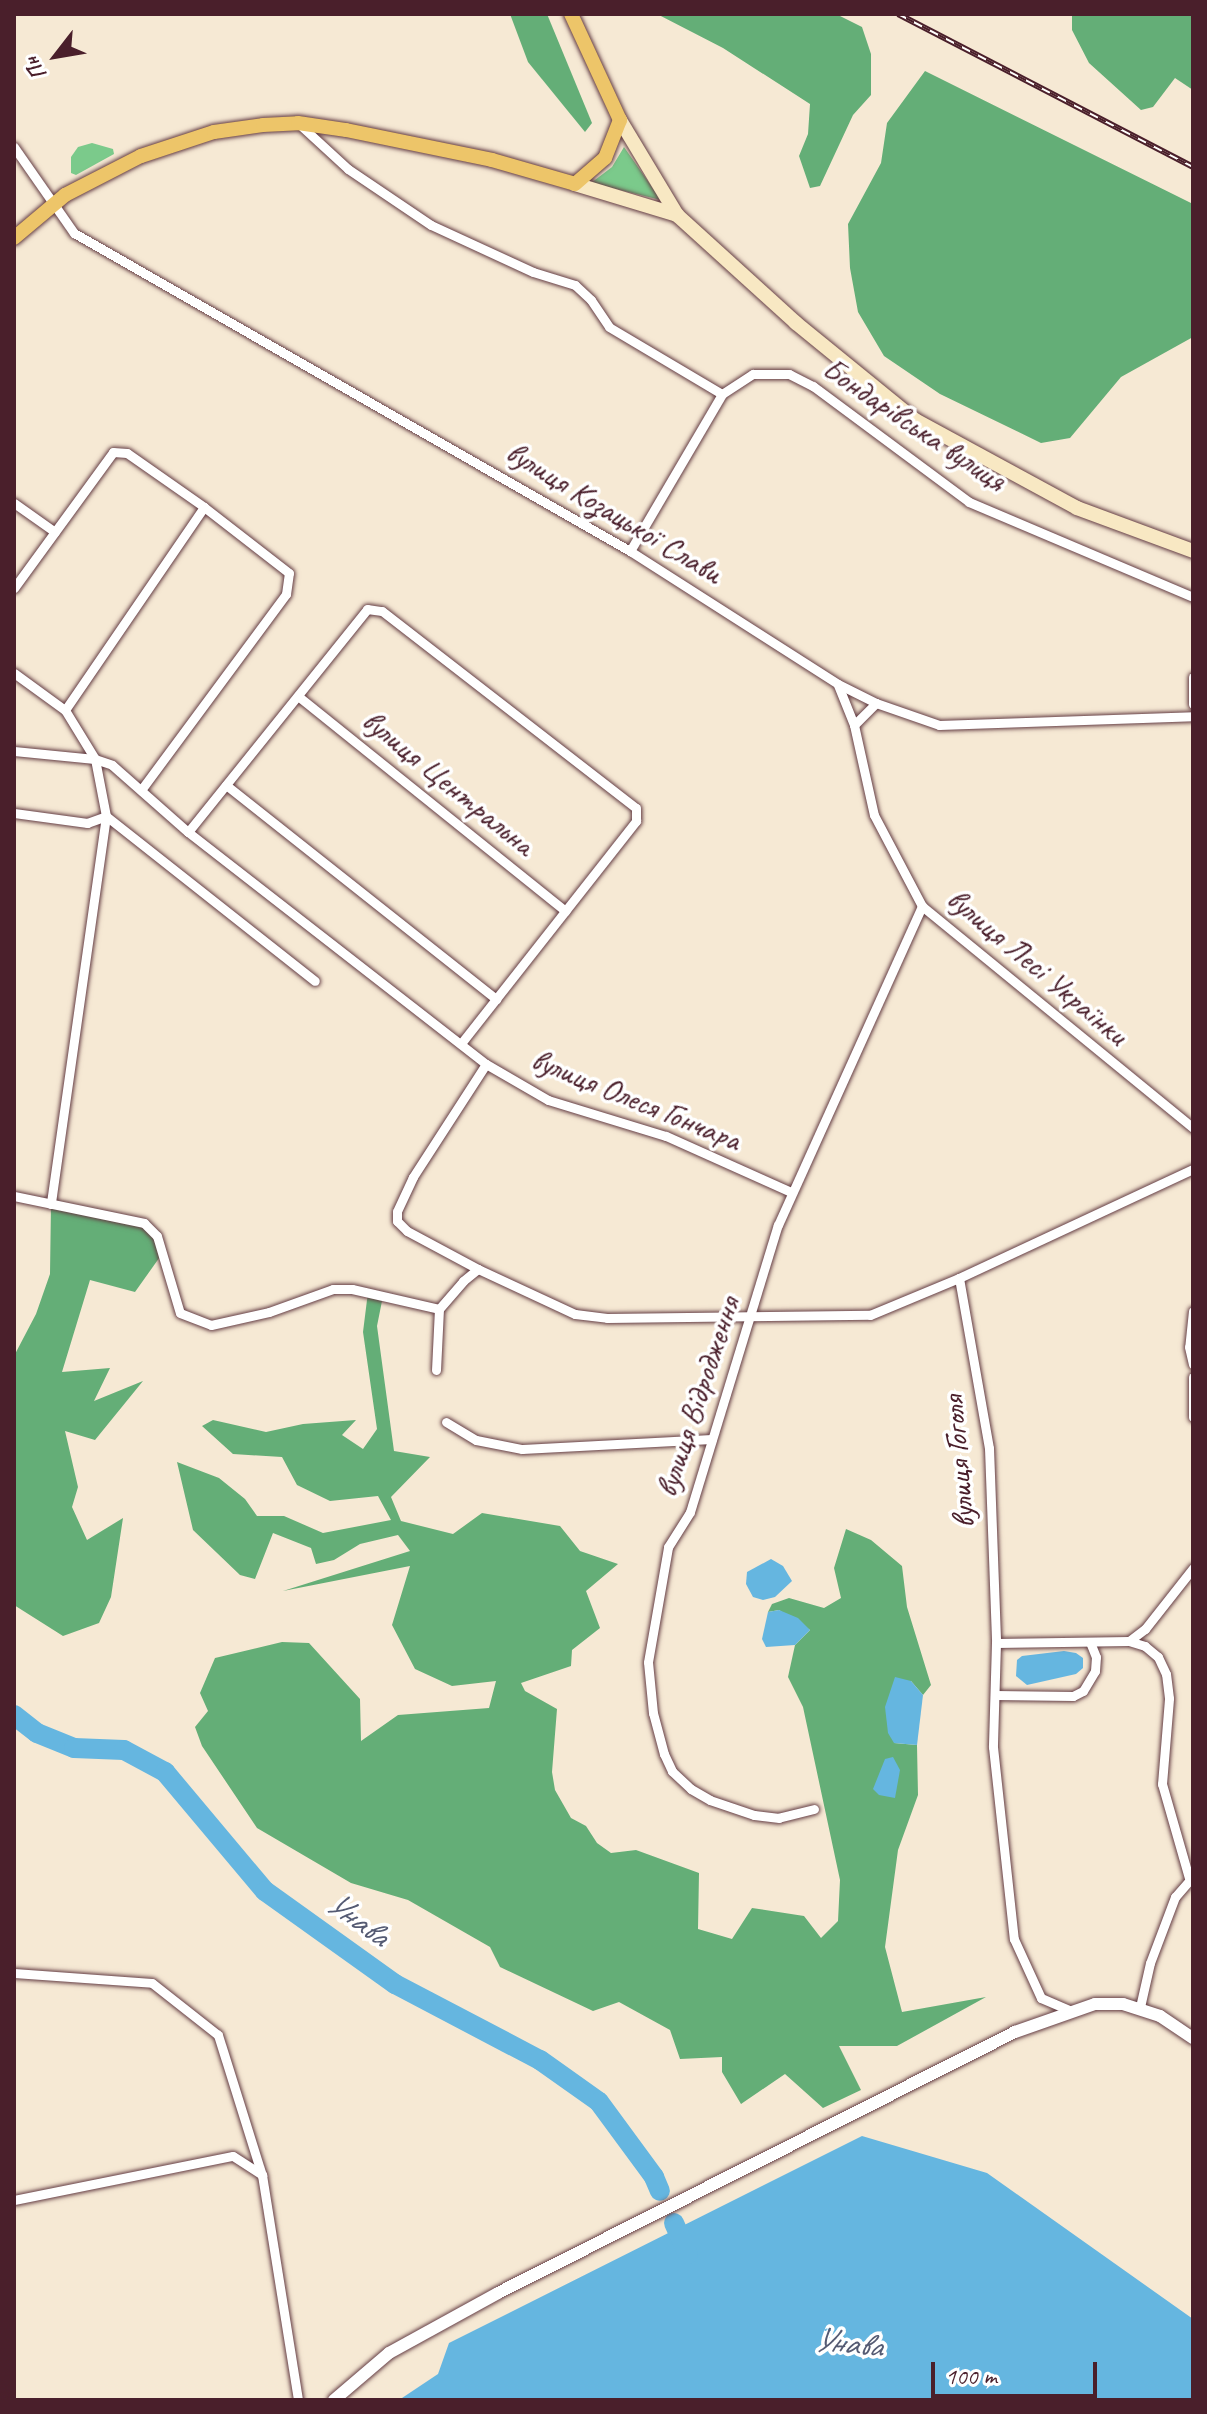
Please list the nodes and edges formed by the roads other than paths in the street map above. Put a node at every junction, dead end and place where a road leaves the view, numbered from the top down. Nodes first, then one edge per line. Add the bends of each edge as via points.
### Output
1 (571, 14) edge
2 (620, 120) junction
3 (298, 123) junction
4 (16, 152) edge
5 (575, 184) junction
6 (51, 204) junction
7 (677, 215) junction
8 (14, 238) edge
9 (722, 394) junction
10 (14, 503) edge
11 (204, 507) junction
12 (55, 532) junction
13 (630, 551) junction
14 (1193, 551) edge
15 (1193, 557) edge
16 (14, 588) edge
17 (1193, 597) edge
18 (14, 673) edge
19 (1193, 677) edge
20 (838, 684) junction
21 (298, 696) junction
22 (876, 703) junction
23 (1193, 704) edge
24 (65, 710) junction
25 (1193, 716) edge
26 (854, 725) junction
27 (14, 751) edge
28 (95, 759) junction
29 (226, 785) junction
30 (141, 790) junction
31 (14, 813) edge
32 (106, 816) junction
33 (188, 832) junction
34 (922, 906) junction
35 (565, 911) junction
36 (315, 981) dead end
37 (496, 999) junction
38 (464, 1046) junction
39 (486, 1064) junction
40 (1193, 1128) edge
41 (1193, 1169) edge
42 (791, 1192) junction
43 (14, 1196) edge
44 (51, 1204) junction
45 (478, 1269) junction
46 (959, 1278) junction
47 (439, 1309) junction
48 (1193, 1311) edge
49 (753, 1315) junction
50 (1193, 1365) edge
51 (436, 1370) dead end
52 (1193, 1377) edge
53 (1193, 1417) edge
54 (446, 1422) dead end
55 (712, 1439) junction
56 (1193, 1568) edge
57 (1129, 1641) junction
58 (1090, 1642) junction
59 (996, 1643) junction
60 (995, 1695) junction
61 (814, 1809) dead end
62 (1191, 1877) edge
63 (14, 1973) edge
64 (1140, 2007) junction
65 (1072, 2011) junction
66 (1193, 2038) edge
67 (262, 2175) junction
68 (14, 2200) edge
69 (298, 2400) edge
70 (334, 2400) edge

1 - 2 main road
2 - 5 main road via 605,158
2 - 7 main road
3 - 5 main road via 492,160
3 - 6 main road via 181,141 105,173
3 - 9 street via 348,169 431,225 533,272 575,285 609,327
4 - 6 street, вулиця Козацької Слави via 37,175
5 - 7 main road
6 - 8 main road
6 - 13 street, вулиця Козацької Слави via 74,233
7 - 14 main road via 796,323 915,420 1077,508
9 - 13 street
9 - 17 street, Бондарівська вулиця via 753,374 789,374 813,386 969,502
10 - 12 street
11 - 12 street via 127,453 113,452
11 - 24 street
11 - 30 street via 289,573 286,594
12 - 16 street
13 - 20 street, вулиця Козацької Слави
14 - 15 street
18 - 24 street
19 - 23 street
20 - 22 street, вулиця Козацької Слави
20 - 26 street, вулиця Лесі Українки
21 - 29 street
21 - 35 street, вулиця Центральна
21 - 35 street via 367,609 382,611 636,808 636,821
22 - 25 street, вулиця Козацької Слави via 939,725
22 - 26 street
24 - 28 street
26 - 34 street, вулиця Лесі Українки via 874,815
27 - 28 street
28 - 30 street, вулиця Олеся Гончара via 112,765
28 - 32 street
29 - 33 street
29 - 37 street
30 - 33 street, вулиця Олеся Гончара
31 - 32 street via 87,823
32 - 36 street
32 - 44 street
33 - 38 street, вулиця Олеся Гончара
34 - 40 street, вулиця Лесі Українки
34 - 42 street, вулиця Відродження
35 - 37 street
37 - 38 street
38 - 39 street, вулиця Олеся Гончара
39 - 42 street, вулиця Олеся Гончара via 548,1100 666,1136
39 - 45 street via 413,1177 397,1212 397,1221 407,1231
41 - 46 street
42 - 49 street, вулиця Відродження via 766,1259
43 - 44 street
44 - 47 street via 144,1223 157,1236 180,1313 211,1325 333,1289
45 - 47 street
45 - 49 street via 575,1314
46 - 49 street via 870,1315
46 - 59 street, вулиця Гоголя via 989,1448
47 - 51 street
48 - 50 street
49 - 55 street, вулиця Відродження
52 - 53 street
54 - 55 street via 476,1440 522,1449
55 - 61 street, вулиця Відродження via 690,1512 668,1547 648,1662 658,1737 672,1771 710,1800 779,1818
56 - 57 street via 1145,1629
57 - 58 street
57 - 62 street via 1158,1657 1166,1674 1162,1784
58 - 59 street
58 - 60 street via 1095,1671 1083,1691 1073,1696
59 - 60 street, вулиця Гоголя
60 - 65 street, вулиця Гоголя via 993,1747 1014,1939 1041,1998
62 - 64 street via 1175,1897 1162,1929
63 - 67 street via 152,1983 218,2035
64 - 65 street via 1095,2004
64 - 66 street
65 - 70 street via 1015,2032 437,2327 389,2353
67 - 68 street via 233,2156
67 - 69 street

